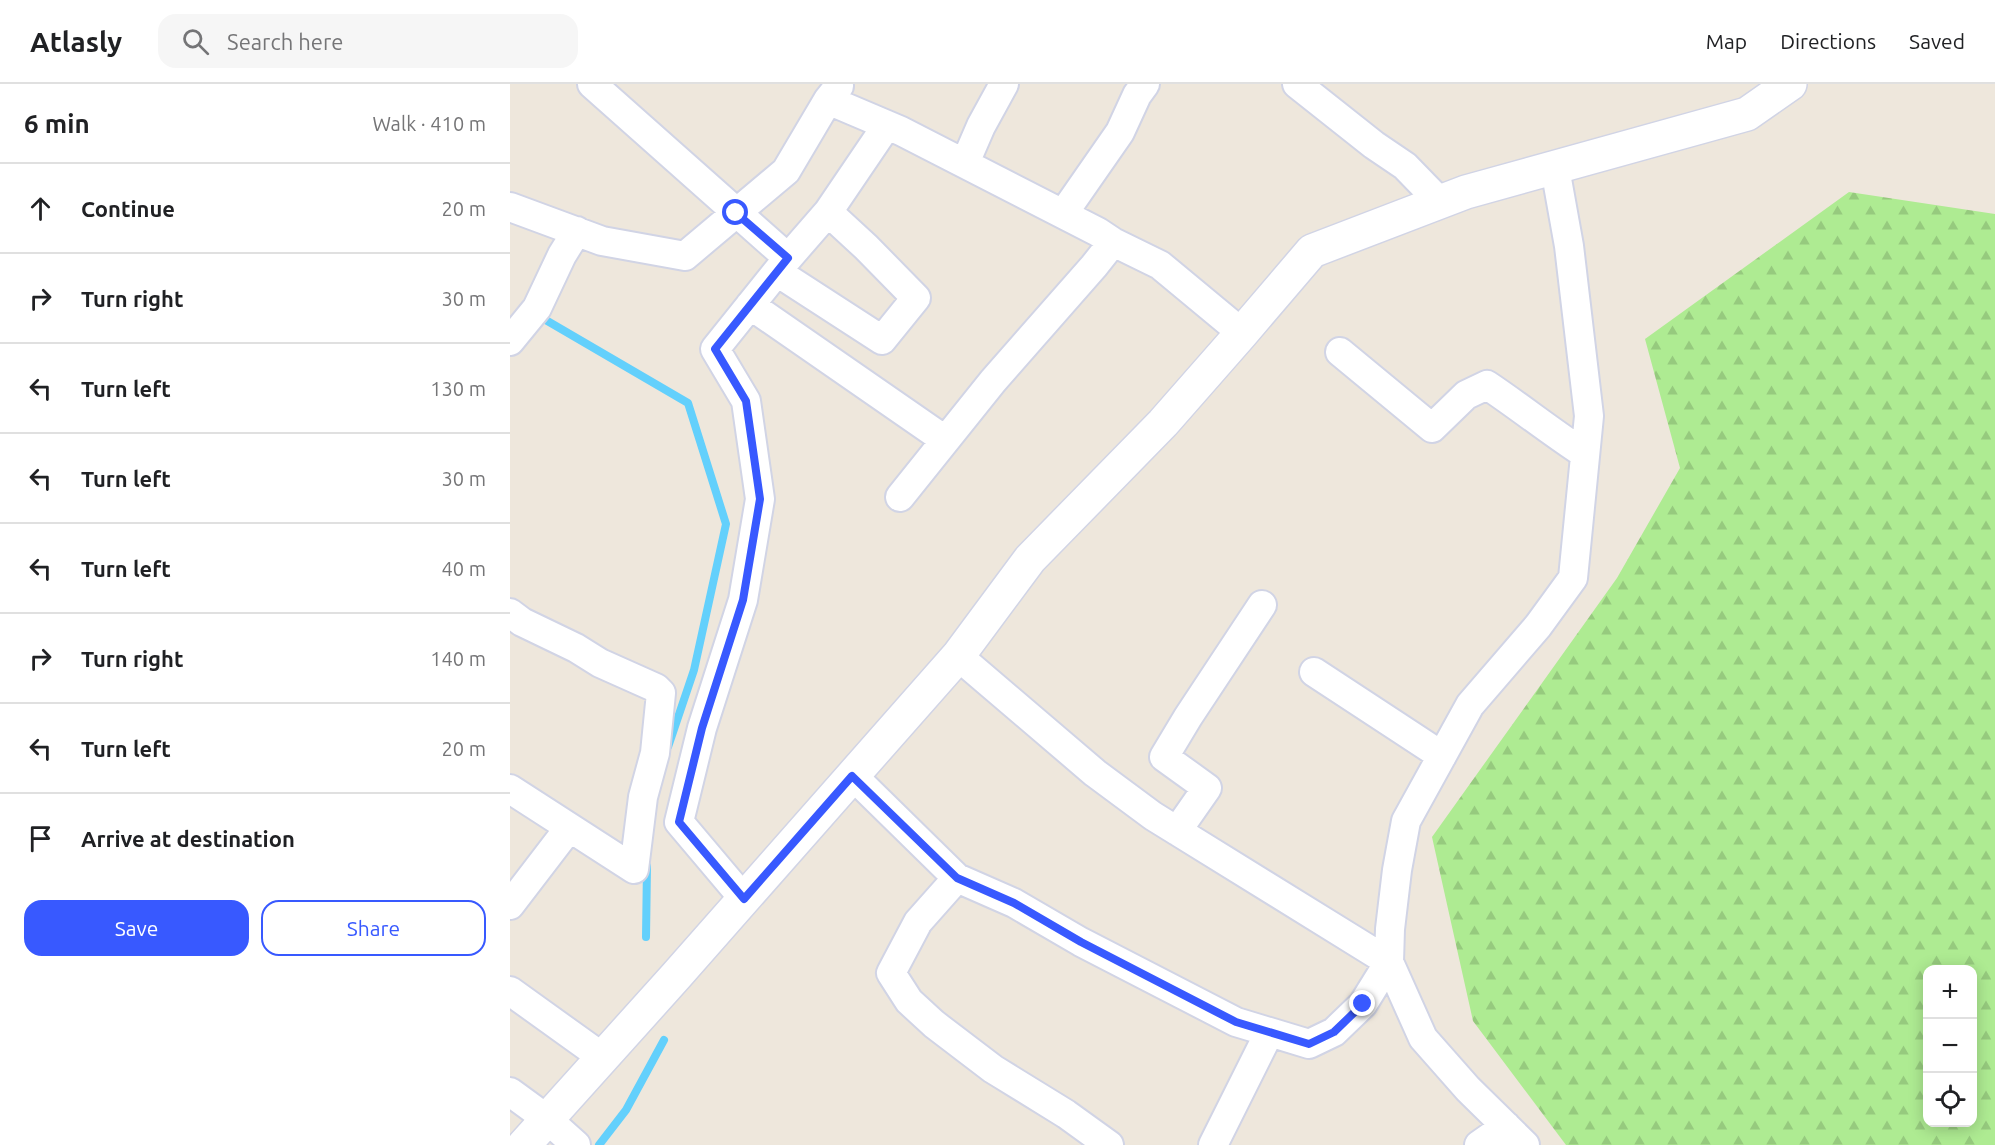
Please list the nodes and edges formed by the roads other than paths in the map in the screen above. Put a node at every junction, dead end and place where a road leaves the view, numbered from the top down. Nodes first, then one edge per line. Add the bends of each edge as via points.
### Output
1 (592, 84) edge
2 (1004, 84) edge
3 (1145, 84) edge
4 (1296, 84) edge
5 (1772, 88) edge
6 (834, 92) edge
7 (887, 125) junction
8 (965, 163) junction
9 (1555, 168) junction
10 (1440, 201) junction
11 (510, 207) edge
12 (828, 212) junction
13 (736, 213) junction
14 (1063, 214) junction
15 (577, 231) junction
16 (1113, 242) junction
17 (782, 265) junction
18 (750, 305) junction
19 (1242, 333) junction
20 (510, 341) edge
21 (1340, 352) dead end
22 (945, 440) junction
23 (1585, 454) junction
24 (900, 497) dead end
25 (1262, 604) dead end
26 (510, 613) edge
27 (958, 656) junction
28 (1314, 672) dead end
29 (1442, 756) junction
30 (852, 776) junction
31 (510, 789) edge
32 (568, 828) junction
33 (1177, 831) junction
34 (957, 878) junction
35 (744, 899) junction
36 (510, 905) edge
37 (1389, 962) junction
38 (510, 991) edge
39 (1269, 1033) junction
40 (602, 1058) junction
41 (510, 1092) edge
42 (547, 1119) junction
43 (1515, 1136) edge
44 (524, 1145) edge
45 (576, 1145) edge
46 (1109, 1145) edge
47 (1213, 1145) edge
48 (1479, 1145) edge

1 - 13 street
2 - 8 street
3 - 14 street via 1120,132
4 - 10 street via 1405,166
5 - 9 street via 1747,114
6 - 7 street
6 - 13 street via 786,171
7 - 8 street
7 - 12 street
8 - 14 street
9 - 10 street
9 - 23 street via 1569,246 1588,416
10 - 19 street via 1312,251
11 - 15 street
12 - 17 street
12 - 17 street via 916,298 882,340
13 - 15 street via 685,256 602,241
13 - 17 street
14 - 16 street
15 - 20 street via 537,308
16 - 19 street via 1160,265
16 - 22 street
17 - 18 street
18 - 22 street
18 - 35 street via 715,349 746,401 760,499 743,600 702,728 679,822
19 - 27 street via 1162,423 1030,559
21 - 23 street via 1432,428 1466,395 1487,385
22 - 24 street
23 - 29 street via 1573,578 1538,626 1470,705
25 - 33 street via 1164,757 1207,789
26 - 32 street via 661,693 655,753 643,796 634,869
27 - 30 street
27 - 33 street via 1095,772
28 - 29 street
29 - 37 street via 1406,821 1397,870
30 - 34 street
30 - 35 street
31 - 32 street
32 - 36 street
33 - 37 street
34 - 39 street via 1014,903 1217,1013
34 - 46 street via 918,922 891,973 909,1001 934,1024 993,1069
35 - 40 street
37 - 39 street via 1363,1004 1334,1032 1309,1044
37 - 43 street via 1423,1038
38 - 40 street
39 - 47 street
40 - 42 street
41 - 42 street
42 - 44 street
42 - 45 street
43 - 48 street

